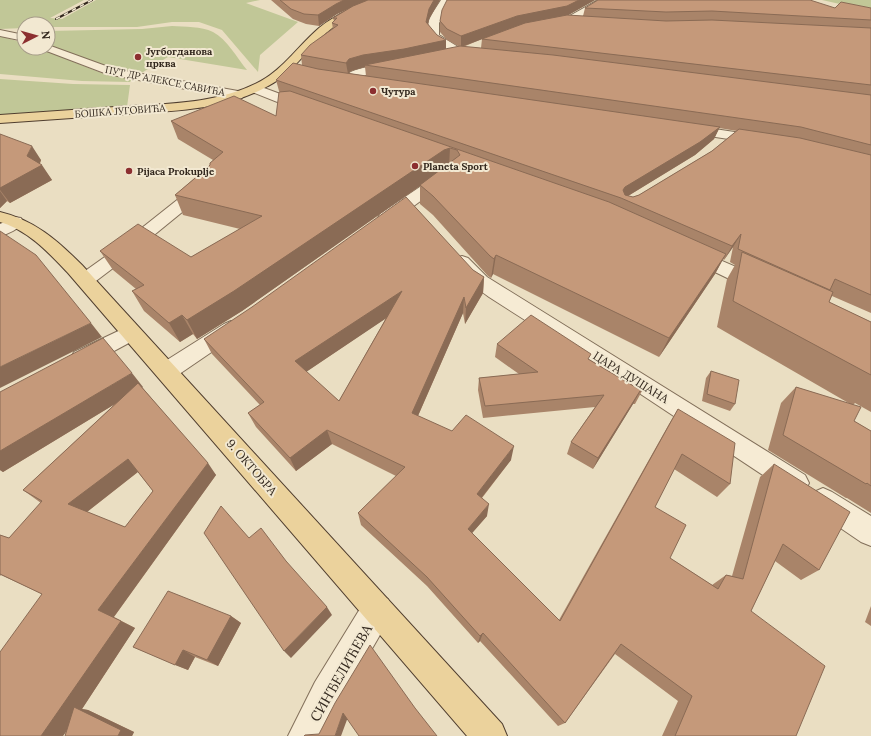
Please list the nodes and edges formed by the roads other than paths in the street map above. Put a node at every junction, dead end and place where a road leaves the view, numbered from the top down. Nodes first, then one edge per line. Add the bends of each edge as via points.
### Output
1 (381, 0) edge
2 (446, 0) edge
3 (605, 0) edge
4 (565, 21) junction
5 (588, 22) edge
6 (537, 26) edge
7 (0, 33) edge
8 (16, 36) edge
9 (484, 44) edge
10 (56, 51) edge
11 (460, 53) junction
12 (493, 56) edge
13 (448, 57) edge
14 (405, 65) edge
15 (288, 68) junction
16 (301, 71) edge
17 (379, 83) edge
18 (256, 89) junction
19 (238, 95) junction
20 (320, 113) edge
21 (0, 119) edge
22 (676, 128) edge
23 (728, 135) junction
24 (774, 142) edge
25 (715, 149) edge
26 (450, 172) edge
27 (208, 183) edge
28 (5, 223) edge
29 (372, 228) edge
30 (448, 245) edge
31 (676, 246) edge
32 (85, 280) junction
33 (770, 290) edge
34 (244, 321) edge
35 (131, 333) junction
36 (68, 366) edge
37 (167, 371) junction
38 (871, 532) edge
39 (378, 610) junction
40 (305, 736) edge
41 (490, 736) edge

1 - 15 main road, БОШКА ЈУГОВИЋА via 334,21
2 - 11 street via 436,18 433,33 442,43
3 - 4 street
4 - 5 street
4 - 6 street
7 - 8 street
9 - 11 street
10 - 19 street, ПУТ ДР АЛЕКСЕ САВИЋА via 111,72
11 - 12 street
11 - 13 street
14 - 17 street via 365,71 343,78
15 - 16 street
15 - 18 main road, БОШКА ЈУГОВИЋА
18 - 19 main road, БОШКА ЈУГОВИЋА
18 - 20 street
19 - 21 main road, БОШКА ЈУГОВИЋА via 215,101 160,108
22 - 23 street
23 - 24 street
23 - 25 street via 728,138
26 - 29 street via 414,210
27 - 32 street via 162,222
28 - 32 main road, 9. ОКТОБРА via 41,237
30 - 38 street, ЦАРА ДУШАНА via 471,272 496,292 641,382
31 - 33 street
32 - 35 main road, 9. ОКТОБРА
34 - 37 street
35 - 36 street
35 - 37 main road, 9. ОКТОБРА
37 - 39 main road, 9. ОКТОБРА
39 - 40 street, СИНЂЕЛИЋЕВА via 331,687
39 - 41 main road, 9. ОКТОБРА

